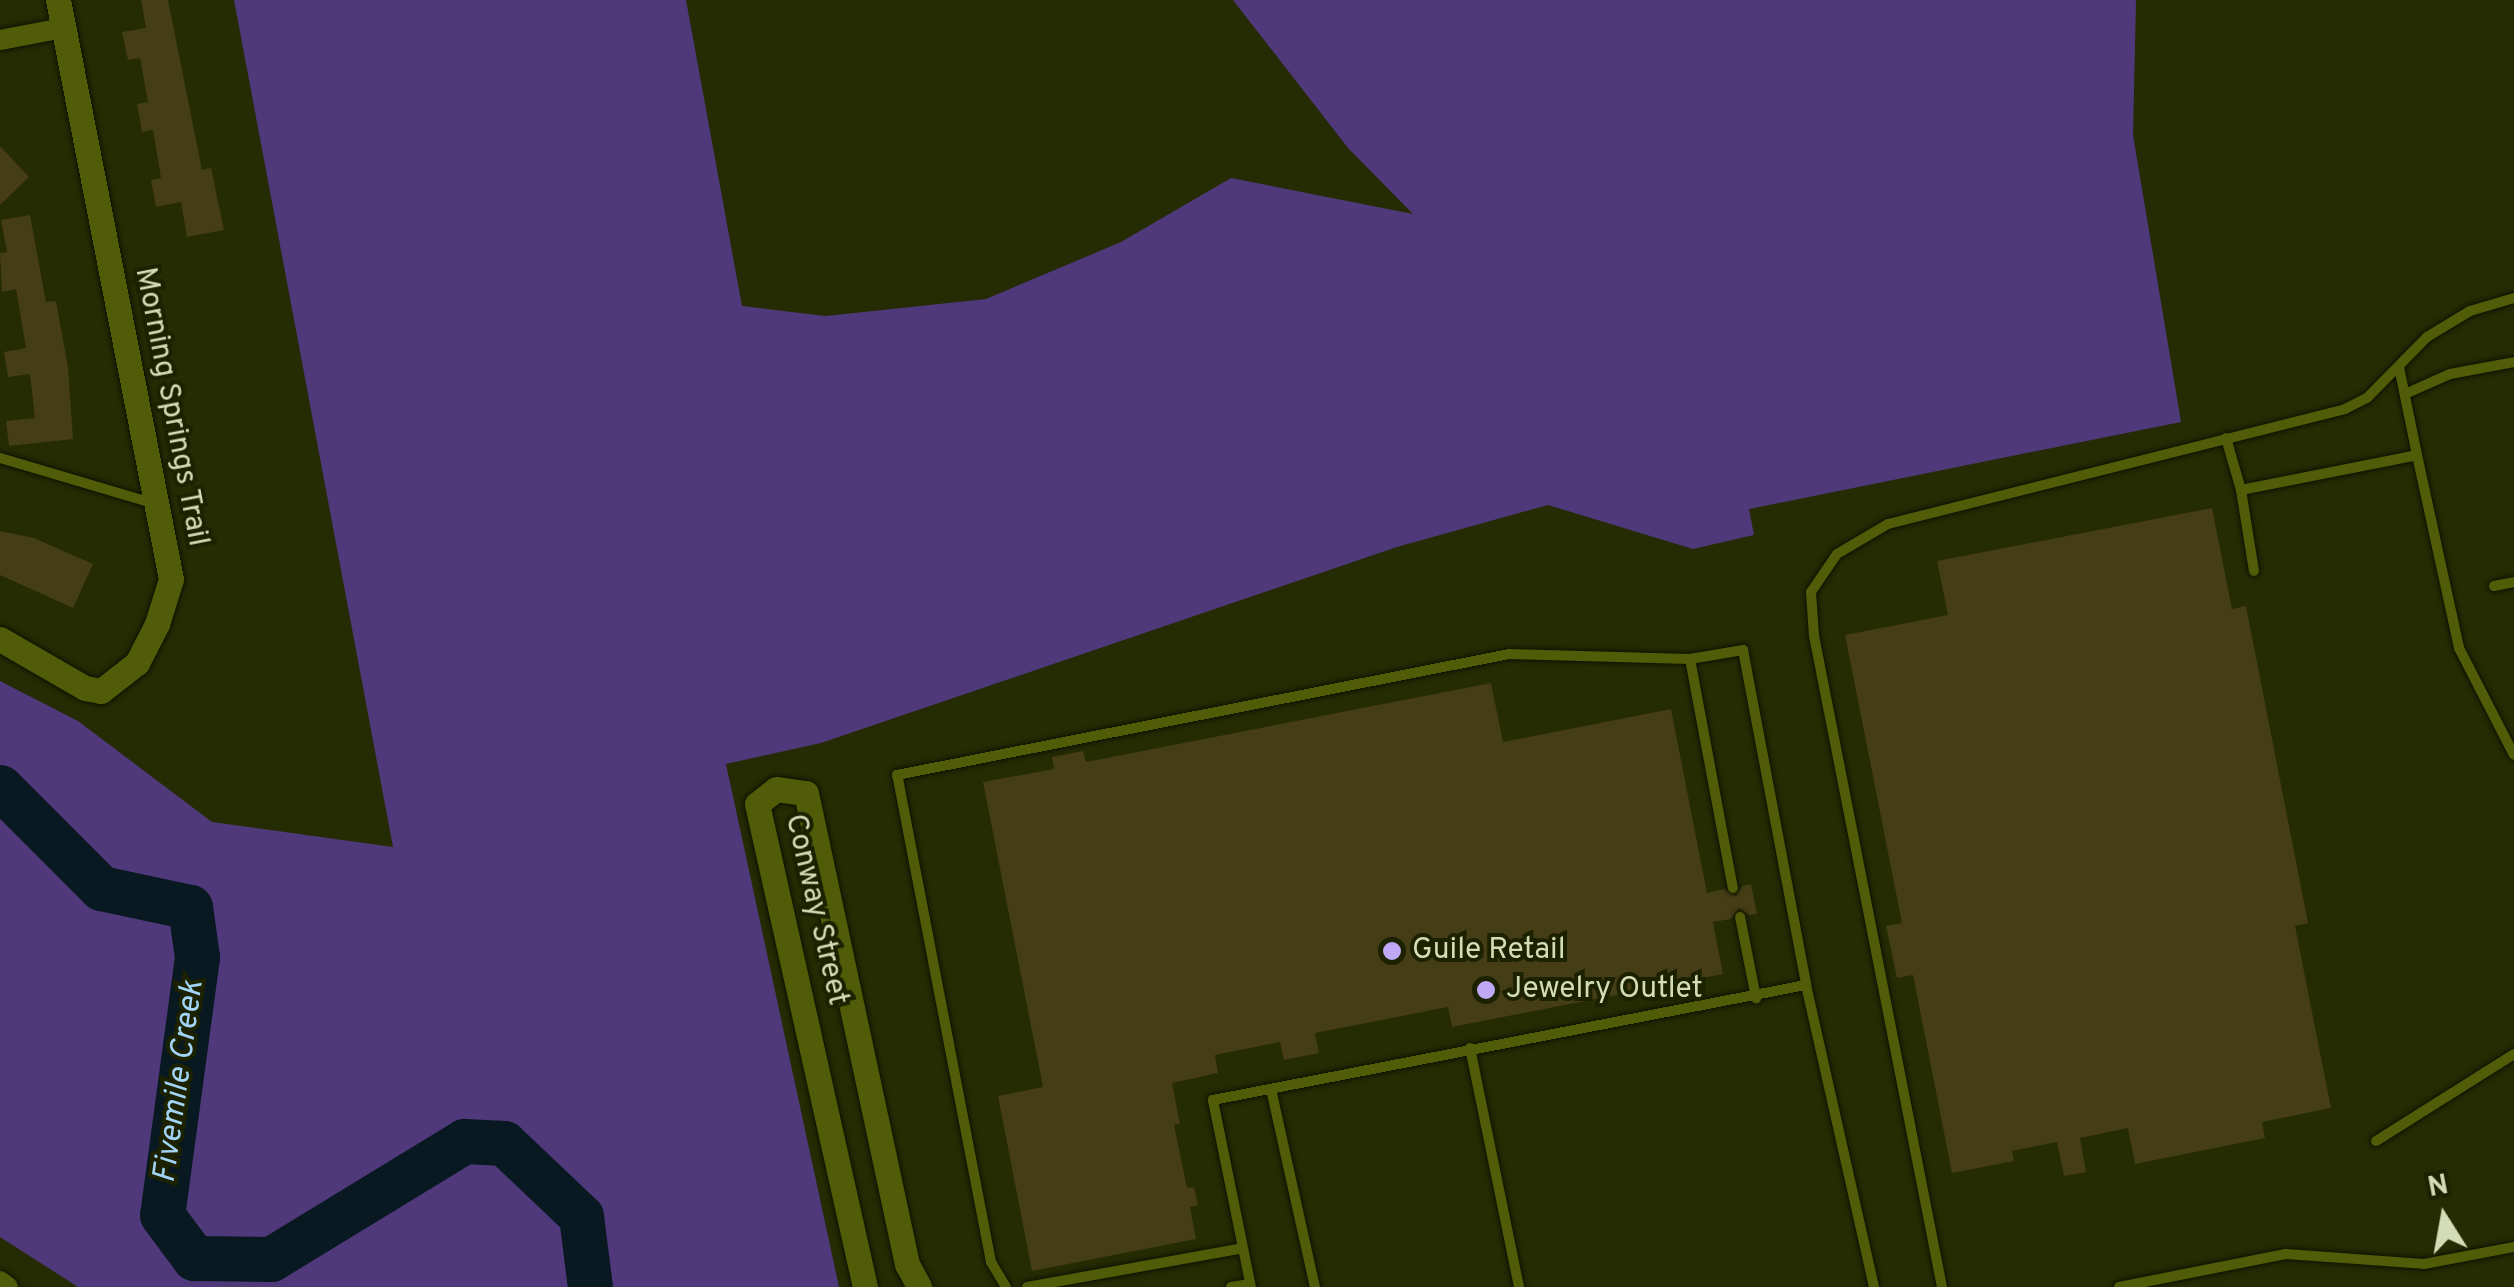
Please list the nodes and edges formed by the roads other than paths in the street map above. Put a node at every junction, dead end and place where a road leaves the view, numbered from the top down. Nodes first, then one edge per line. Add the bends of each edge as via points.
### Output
1 (58, 0) edge
2 (62, 28) junction
3 (0, 40) edge
4 (2514, 298) edge
5 (2514, 362) edge
6 (2399, 368) junction
7 (2405, 394) junction
8 (2226, 438) junction
9 (2417, 455) junction
10 (0, 458) edge
11 (2242, 490) junction
12 (155, 503) junction
13 (2254, 571) dead end
14 (2514, 582) edge
15 (2494, 586) dead end
16 (0, 639) edge
17 (1690, 659) junction
18 (2509, 740) edge
19 (2514, 755) edge
20 (1733, 888) dead end
21 (1740, 917) dead end
22 (1806, 986) junction
23 (1756, 998) junction
24 (1470, 1048) junction
25 (2514, 1054) edge
26 (1271, 1089) junction
27 (2376, 1141) dead end
28 (2514, 1247) edge
29 (1243, 1248) junction
30 (0, 1281) edge
31 (1251, 1285) edge
32 (8, 1287) edge
33 (865, 1287) edge
34 (918, 1287) edge
35 (1006, 1287) edge
36 (1027, 1287) edge
37 (1231, 1287) edge
38 (1315, 1287) edge
39 (1519, 1287) edge
40 (1874, 1287) edge
41 (1942, 1287) edge
42 (2119, 1287) edge

1 - 2 street, Morning Springs Trail
2 - 3 street
2 - 12 street, Morning Springs Trail
4 - 6 lane via 2470,311 2428,336
5 - 7 lane via 2450,374
6 - 7 lane
6 - 8 lane via 2345,409
7 - 9 lane
8 - 11 lane
8 - 41 lane via 1888,524 1837,554 1811,592 1814,636
9 - 11 lane
9 - 18 lane via 2459,648
10 - 12 lane
11 - 13 lane
12 - 16 street, Morning Springs Trail via 171,579 137,663 102,692
14 - 15 lane
17 - 20 lane
17 - 22 lane via 1743,650
17 - 35 lane via 1509,654 897,776 991,1262
18 - 19 lane
21 - 23 lane
22 - 23 lane
22 - 40 lane
23 - 24 lane
24 - 26 lane
24 - 39 lane
25 - 27 lane
26 - 29 lane via 1213,1100
26 - 38 lane
28 - 42 lane via 2424,1264 2286,1254
29 - 31 lane
29 - 36 lane
30 - 32 street
31 - 37 lane
33 - 34 street, Conway Street via 757,804 776,789 806,793 907,1264

